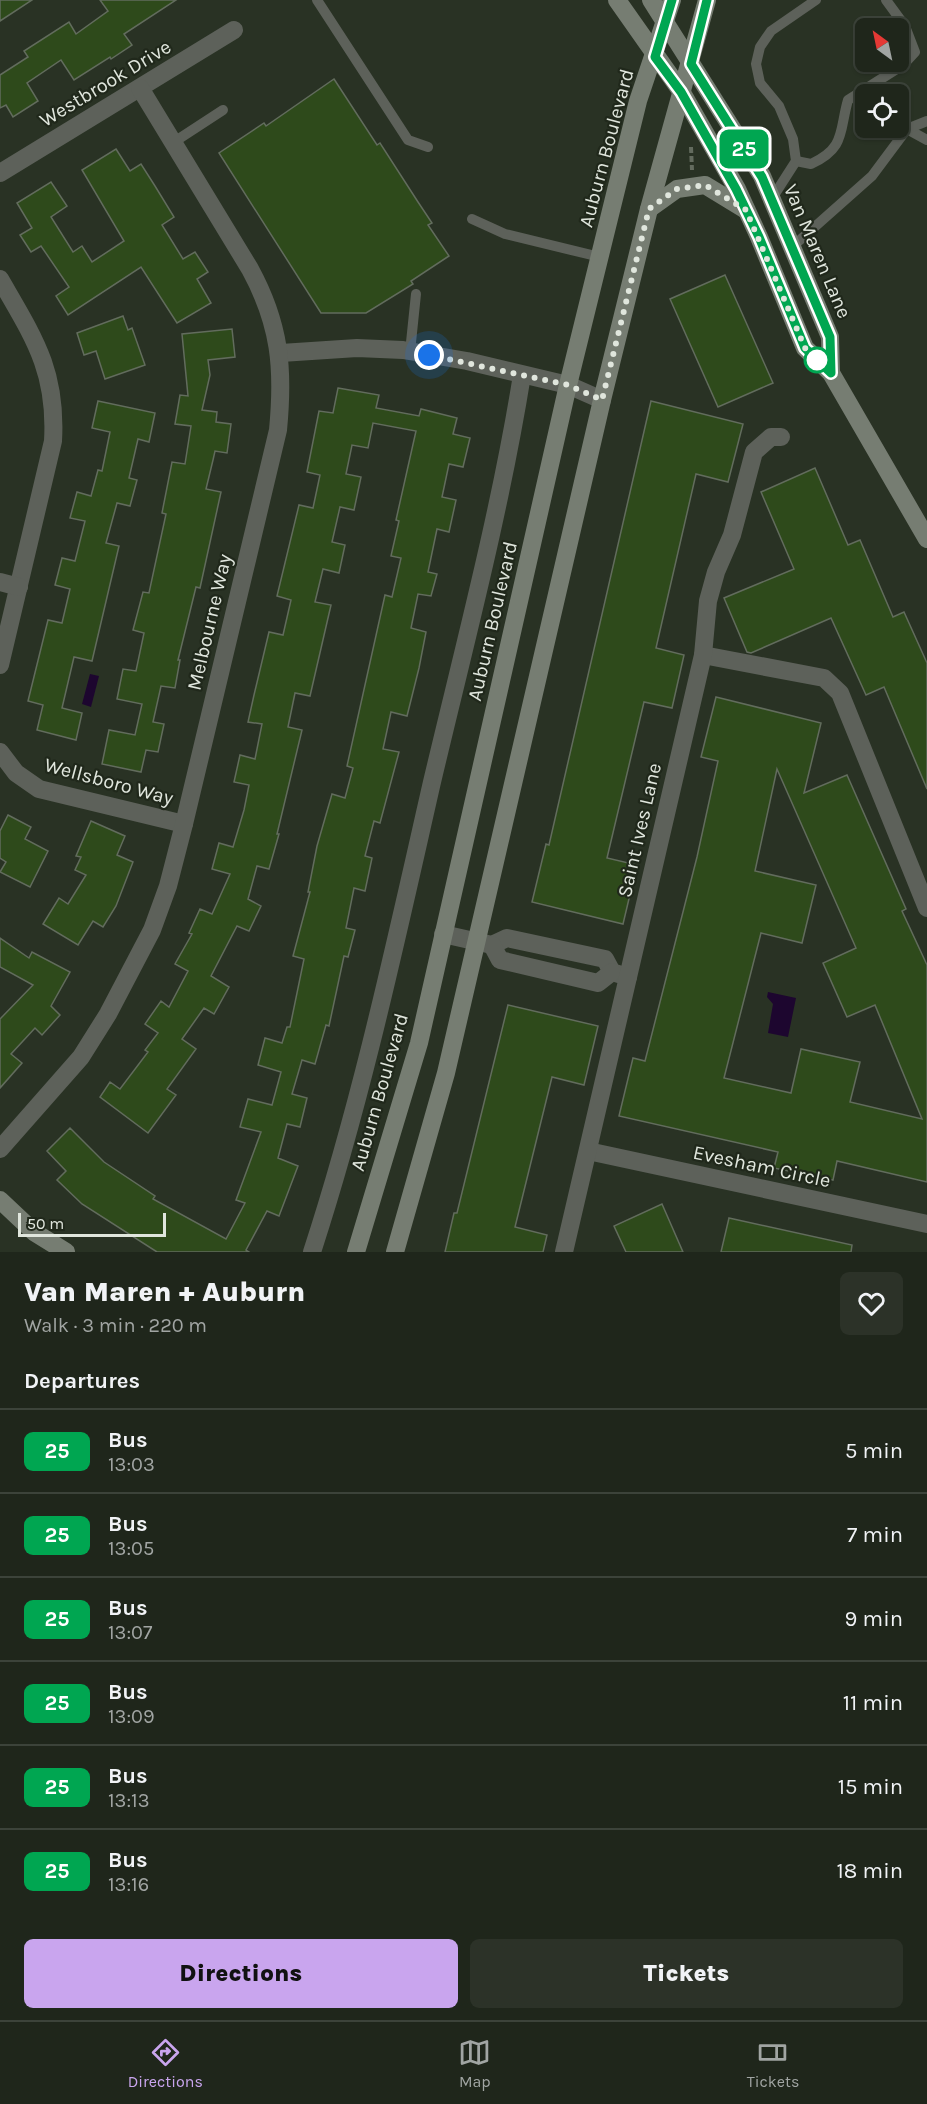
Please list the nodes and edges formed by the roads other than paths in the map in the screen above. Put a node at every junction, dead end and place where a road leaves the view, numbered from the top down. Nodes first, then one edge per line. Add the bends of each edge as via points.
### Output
1 (317, 0) edge
2 (617, 0) edge
3 (651, 0) edge
4 (672, 0) edge
5 (707, 0) edge
6 (816, 0) edge
7 (886, 0) edge
8 (665, 26) junction
9 (234, 30) dead end
10 (655, 57) junction
11 (691, 64) junction
12 (140, 88) junction
13 (681, 92) junction
14 (223, 110) dead end
15 (927, 121) edge
16 (909, 128) edge
17 (909, 130) edge
18 (900, 138) edge
19 (927, 140) edge
20 (174, 142) junction
21 (428, 147) dead end
22 (796, 162) junction
23 (0, 173) edge
24 (771, 200) junction
25 (649, 209) junction
26 (746, 210) junction
27 (472, 219) dead end
28 (792, 247) junction
29 (600, 257) junction
30 (0, 279) edge
31 (416, 294) dead end
32 (410, 352) junction
33 (281, 353) junction
34 (831, 373) junction
35 (522, 375) junction
36 (568, 385) junction
37 (602, 400) junction
38 (781, 438) dead end
39 (927, 539) edge
40 (0, 582) edge
41 (19, 587) junction
42 (703, 655) junction
43 (0, 665) edge
44 (0, 752) edge
45 (184, 824) junction
46 (927, 908) edge
47 (443, 934) junction
48 (484, 943) junction
49 (620, 974) junction
50 (0, 1149) edge
51 (588, 1151) junction
52 (0, 1200) edge
53 (927, 1224) edge
54 (66, 1252) edge
55 (312, 1252) edge
56 (356, 1252) edge
57 (395, 1252) edge
58 (564, 1252) edge

1 - 21 lane via 408,140
2 - 10 main road, Van Maren Lane
3 - 8 main road, Van Maren Lane
4 - 8 main road, Auburn Boulevard
5 - 11 main road
6 - 22 lane via 771,32 760,47 756,64 760,83 779,106 793,139
7 - 22 lane via 905,26 915,52 903,65 848,100 843,132 834,150 811,164
8 - 10 main road, Auburn Boulevard
8 - 11 main road, Van Maren Lane
9 - 12 street, Westbrook Drive
10 - 13 main road, Van Maren Lane
10 - 29 main road, Auburn Boulevard via 638,101
11 - 13 main road
11 - 24 main road, Van Maren Lane via 762,177
12 - 20 street, Melbourne Way
12 - 23 street, Westbrook Drive
13 - 25 main road
13 - 26 main road, Van Maren Lane
14 - 20 lane
15 - 16 lane
17 - 19 lane
18 - 28 lane via 872,176
20 - 33 street, Melbourne Way via 258,284
22 - 24 lane
24 - 28 main road, Van Maren Lane
25 - 26 main road via 677,189 705,185
25 - 37 main road
26 - 34 main road, Van Maren Lane via 805,348
27 - 29 lane via 505,234
28 - 34 main road, Van Maren Lane via 830,337
29 - 36 main road, Auburn Boulevard
30 - 41 street via 43,357 55,413 53,441
31 - 32 lane
32 - 33 street via 357,348
32 - 35 street
33 - 45 street, Melbourne Way via 278,430
34 - 39 main road, Van Maren Lane
35 - 36 street
35 - 55 street via 490,534 407,894 341,1165
36 - 37 street
36 - 47 main road, Auburn Boulevard
37 - 48 main road
38 - 42 street, Saint Ives Lane via 771,437 754,452 732,535 708,601
40 - 41 street
41 - 43 street
42 - 46 street via 824,678 840,693
42 - 49 street, Saint Ives Lane
44 - 45 street, Wellsboro Way via 16,774 39,789
45 - 50 street, Melbourne Way via 152,930 108,1014 81,1057
47 - 48 street
47 - 56 main road, Auburn Boulevard via 419,1043
48 - 49 street via 500,960 598,983
48 - 57 main road
49 - 51 street, Saint Ives Lane
51 - 53 street, Evesham Circle
51 - 58 street, Saint Ives Lane
52 - 54 main road via 34,1232

